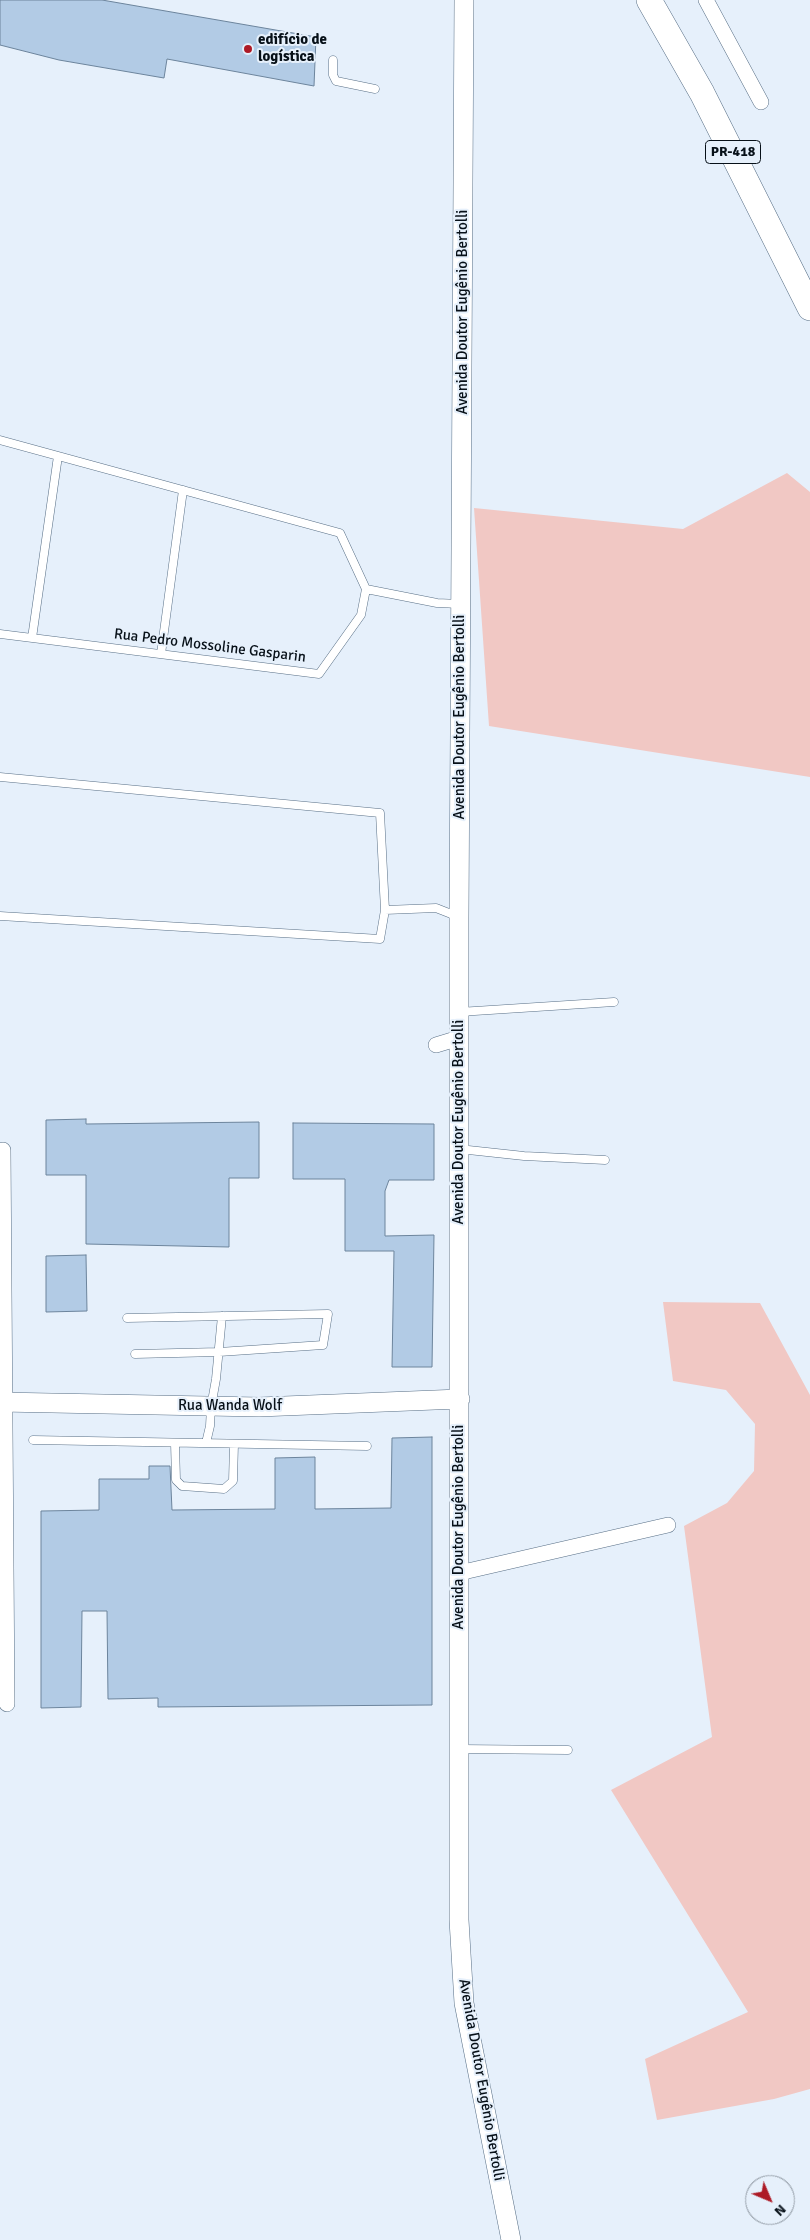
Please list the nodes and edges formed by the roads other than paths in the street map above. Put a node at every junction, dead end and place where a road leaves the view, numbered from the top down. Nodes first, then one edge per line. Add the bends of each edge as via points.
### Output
1 (464, 0) edge
2 (649, 0) edge
3 (706, 0) edge
4 (333, 60) dead end
5 (376, 89) dead end
6 (761, 102) dead end
7 (810, 308) edge
8 (0, 440) edge
9 (58, 456) junction
10 (183, 490) junction
11 (366, 589) junction
12 (460, 604) junction
13 (0, 634) edge
14 (32, 638) junction
15 (161, 654) junction
16 (0, 777) edge
17 (385, 910) junction
18 (0, 916) edge
19 (459, 917) junction
20 (614, 1002) dead end
21 (459, 1012) junction
22 (459, 1038) junction
23 (436, 1045) dead end
24 (459, 1149) junction
25 (3, 1150) dead end
26 (605, 1160) dead end
27 (222, 1316) junction
28 (127, 1318) dead end
29 (219, 1352) junction
30 (135, 1354) dead end
31 (460, 1399) junction
32 (2, 1402) edge
33 (210, 1407) junction
34 (33, 1440) dead end
35 (175, 1443) junction
36 (206, 1443) junction
37 (234, 1444) junction
38 (367, 1446) dead end
39 (668, 1525) dead end
40 (459, 1573) junction
41 (7, 1704) dead end
42 (459, 1748) junction
43 (568, 1750) dead end
44 (511, 2240) edge

1 - 12 street, Avenida Doutor Eugênio Bertolli
2 - 7 highway, PR-418 via 702,93
3 - 6 street
4 - 5 lane via 336,81
8 - 9 lane
9 - 10 lane
9 - 14 lane
10 - 11 lane via 340,533
10 - 15 lane
11 - 12 lane via 437,603
11 - 15 lane, Rua Pedro Mossoline Gasparin via 361,615 319,674
12 - 19 street, Avenida Doutor Eugênio Bertolli
13 - 14 lane, Rua Pedro Mossoline Gasparin
14 - 15 lane, Rua Pedro Mossoline Gasparin
16 - 17 lane via 380,813
17 - 18 lane via 380,939
17 - 19 lane via 436,908
19 - 21 street, Avenida Doutor Eugênio Bertolli
20 - 21 lane
21 - 22 street, Avenida Doutor Eugênio Bertolli
22 - 23 street
22 - 24 street, Avenida Doutor Eugênio Bertolli
24 - 26 lane
24 - 31 street, Avenida Doutor Eugênio Bertolli
25 - 32 street
27 - 28 lane
27 - 29 lane
27 - 29 lane via 328,1314 323,1345
29 - 30 lane
29 - 33 lane
31 - 33 street, Rua Wanda Wolf
31 - 40 street, Avenida Doutor Eugênio Bertolli
32 - 33 street, Rua Wanda Wolf
32 - 41 street
33 - 36 lane
34 - 35 lane
35 - 36 lane
35 - 37 lane via 176,1480 182,1486 224,1489 232,1481
36 - 37 lane
37 - 38 lane
39 - 40 street
40 - 42 street, Avenida Doutor Eugênio Bertolli
42 - 43 lane
42 - 44 street, Avenida Doutor Eugênio Bertolli via 458,1920 464,2003

